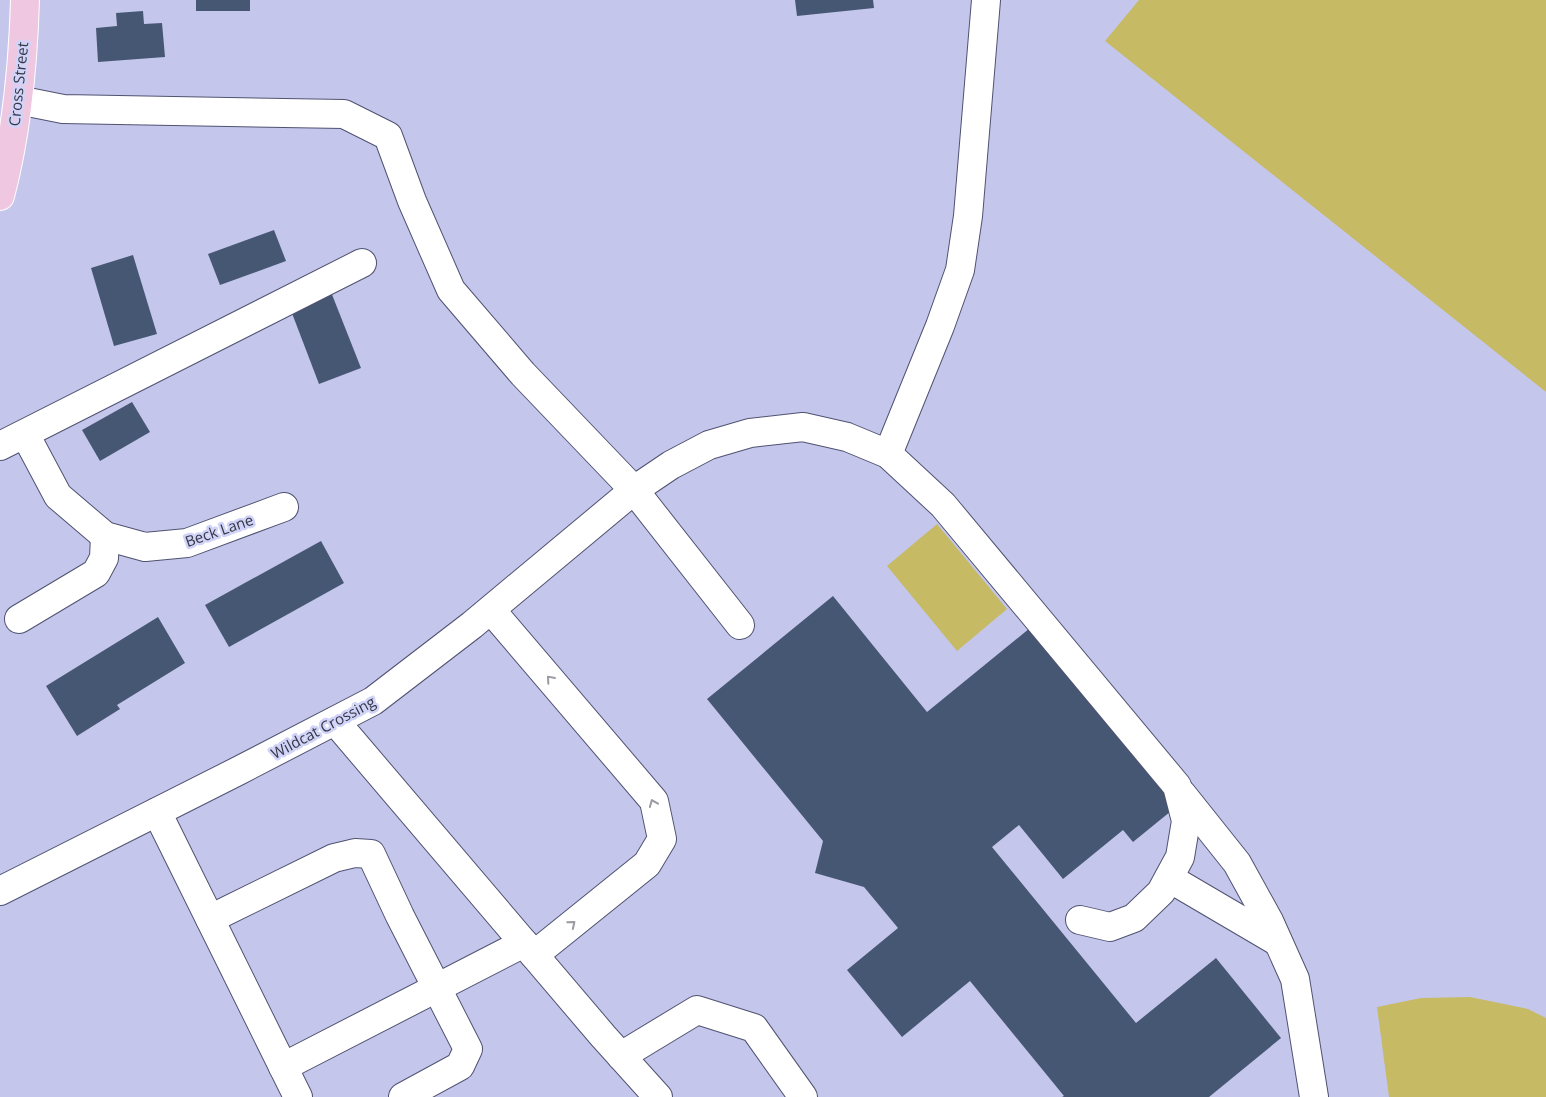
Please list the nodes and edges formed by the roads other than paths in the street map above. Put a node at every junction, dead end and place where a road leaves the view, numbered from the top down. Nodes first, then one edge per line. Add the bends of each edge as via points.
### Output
1 (25, 0) edge
2 (986, 0) edge
3 (18, 100) junction
4 (0, 196) edge
5 (362, 263) dead end
6 (25, 434) junction
7 (0, 446) edge
8 (888, 454) junction
9 (634, 490) junction
10 (284, 507) dead end
11 (105, 536) junction
12 (491, 610) junction
13 (19, 619) dead end
14 (740, 625) dead end
15 (335, 721) junction
16 (1177, 786) junction
17 (156, 812) junction
18 (1169, 878) junction
19 (0, 890) edge
20 (210, 920) junction
21 (1080, 920) dead end
22 (1278, 942) junction
23 (529, 949) junction
24 (438, 987) junction
25 (621, 1056) junction
26 (283, 1067) junction
27 (298, 1097) edge
28 (403, 1097) edge
29 (658, 1097) edge
30 (803, 1097) edge
31 (1314, 1097) edge

1 - 3 main road, Cross Street
2 - 8 street via 968,216 960,270
3 - 4 main road, Cross Street via 10,160
3 - 9 street via 63,109 344,114 388,136 451,290 523,374
5 - 6 street
6 - 7 street
6 - 11 street, Beck Lane via 58,496
8 - 9 street, Wildcat Crossing via 848,436 803,427 750,433 709,445
8 - 16 street, Wildcat Crossing via 942,505
9 - 12 street, Wildcat Crossing
9 - 14 street
10 - 11 street, Beck Lane via 187,543 145,546
11 - 13 street via 104,558 96,574
12 - 15 street, Wildcat Crossing via 373,701
23 -> 12 street via 647,864 662,839 654,801
15 - 17 street, Wildcat Crossing
15 - 23 street
16 - 18 street via 1186,821 1180,857
16 - 22 street, Wildcat Crossing via 1237,863
17 - 19 street, Wildcat Crossing
17 - 20 street
18 - 21 street via 1161,892 1134,918 1110,927
18 - 22 street
20 - 24 street via 334,858 356,853 371,854
20 - 26 street
22 - 31 street, Wildcat Crossing via 1295,979
23 - 24 street
23 - 25 street
24 - 26 street
24 - 28 street via 468,1049 460,1066
25 - 29 street
25 - 30 street via 697,1010 754,1028
26 - 27 street

